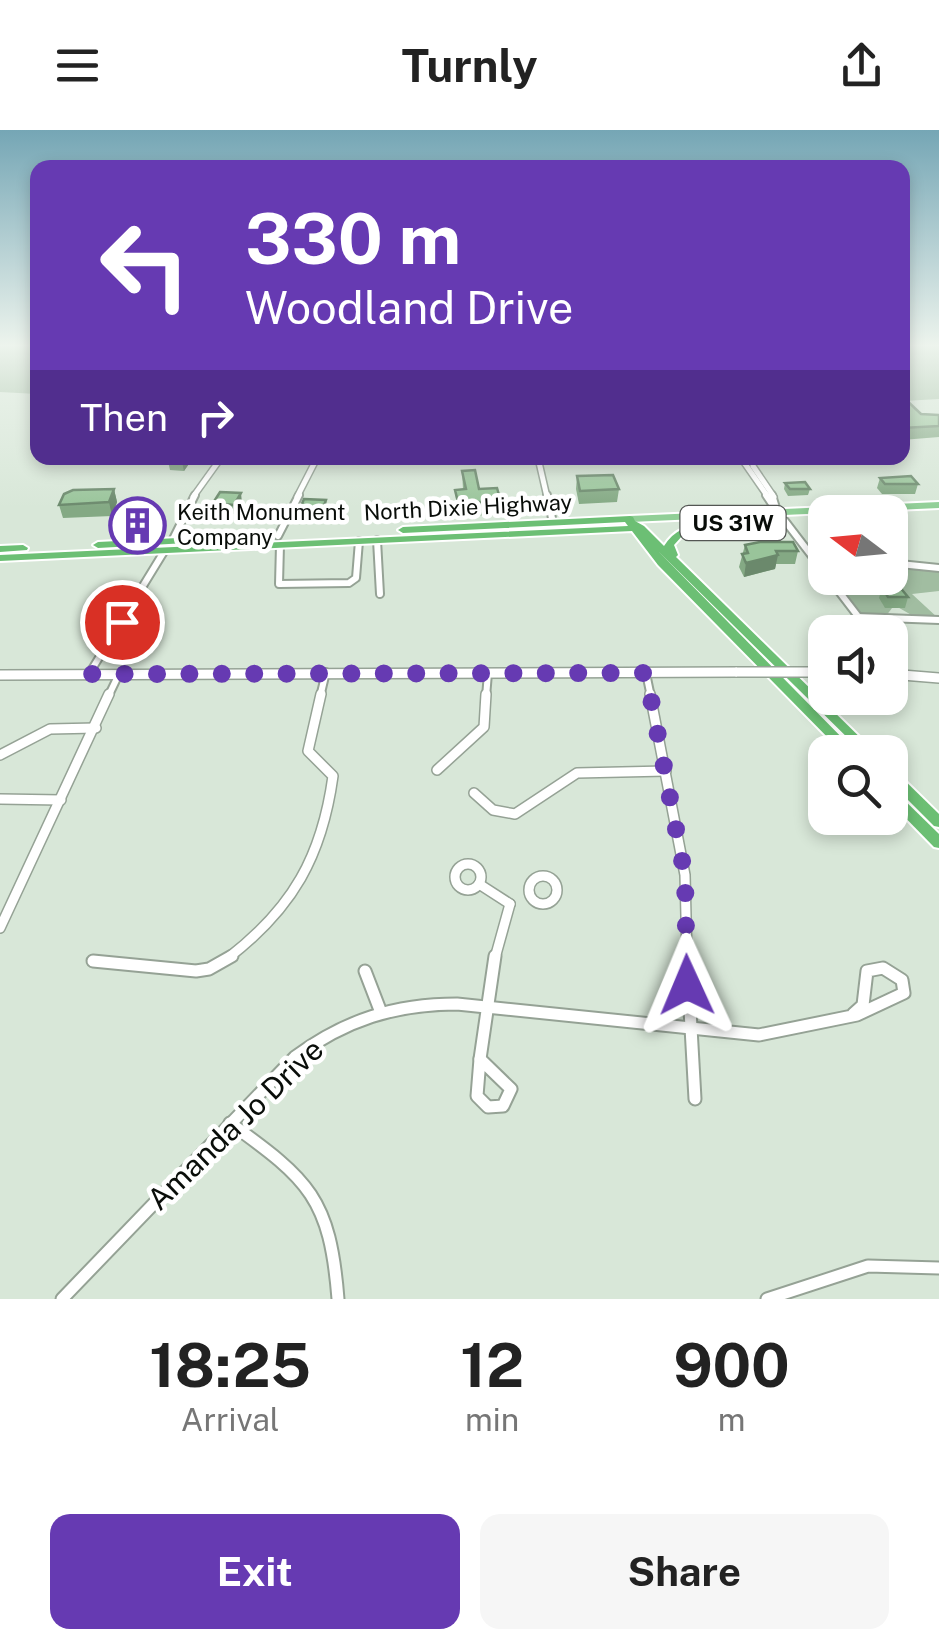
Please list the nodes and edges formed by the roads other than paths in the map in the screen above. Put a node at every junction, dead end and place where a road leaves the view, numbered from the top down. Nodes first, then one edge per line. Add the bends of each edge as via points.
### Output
1 (216, 465) edge
2 (315, 465) edge
3 (540, 465) edge
4 (748, 465) edge
5 (908, 509) edge
6 (939, 509) edge
7 (808, 512) edge
8 (908, 512) edge
9 (780, 514) junction
10 (808, 515) edge
11 (581, 521) junction
12 (552, 522) junction
13 (634, 525) junction
14 (706, 525) junction
15 (450, 528) junction
16 (573, 532) junction
17 (375, 536) junction
18 (476, 536) junction
19 (279, 540) junction
20 (358, 540) junction
21 (330, 542) junction
22 (169, 546) junction
23 (0, 554) edge
24 (808, 554) edge
25 (662, 564) junction
26 (908, 565) edge
27 (680, 566) junction
28 (939, 568) edge
29 (380, 594) dead end
30 (840, 595) edge
31 (856, 615) edge
32 (908, 619) edge
33 (939, 620) edge
34 (326, 672) junction
35 (488, 672) junction
36 (808, 672) edge
37 (646, 673) junction
38 (89, 674) junction
39 (119, 674) junction
40 (908, 674) edge
41 (0, 676) edge
42 (939, 678) edge
43 (96, 728) junction
44 (832, 735) edge
45 (851, 735) edge
46 (0, 756) edge
47 (437, 770) dead end
48 (666, 772) junction
49 (474, 792) dead end
50 (908, 792) edge
51 (0, 799) edge
52 (61, 800) junction
53 (908, 812) edge
54 (939, 822) edge
55 (939, 843) edge
56 (479, 884) dead end
57 (530, 897) dead end
58 (510, 904) junction
59 (0, 928) edge
60 (93, 962) dead end
61 (365, 971) dead end
62 (486, 1006) junction
63 (380, 1010) junction
64 (853, 1014) junction
65 (688, 1028) junction
66 (480, 1059) dead end
67 (695, 1099) dead end
68 (230, 1124) junction
69 (939, 1268) edge
70 (797, 1294) edge
71 (62, 1299) edge
72 (338, 1299) edge
73 (767, 1299) edge

1 - 22 street
2 - 19 street
3 - 12 street
4 - 9 street
5 - 6 main road, North Dixie Highway / US 31W
6 - 8 main road, North Dixie Highway / US 31W
7 - 9 main road, North Dixie Highway / US 31W
9 - 10 main road, North Dixie Highway / US 31W
9 - 13 main road, North Dixie Highway / US 31W
9 - 14 main road, North Dixie Highway / US 31W
9 - 24 street
11 - 12 highway, North Dixie Highway / US 31W
11 - 13 highway, North Dixie Highway / US 31W
11 - 18 highway
12 - 15 highway, North Dixie Highway / US 31W
13 - 14 main road, North Dixie Highway / US 31W
13 - 16 highway, US 31W
13 - 25 highway
13 - 27 highway
14 - 27 highway via 671,541
15 - 17 highway, North Dixie Highway / US 31W
15 - 21 highway
16 - 18 highway, North Dixie Highway / US 31W
16 - 25 highway via 623,539
17 - 18 highway, North Dixie Highway / US 31W
17 - 19 highway, North Dixie Highway / US 31W
17 - 20 highway, North Dixie Highway / US 31W
17 - 22 highway
17 - 29 street
19 - 20 street via 279,584 348,583 356,578
19 - 21 highway, North Dixie Highway / US 31W
19 - 22 highway, North Dixie Highway / US 31W
20 - 21 highway, North Dixie Highway / US 31W
22 - 23 highway
22 - 38 street
25 - 44 highway
26 - 28 street
27 - 45 highway
30 - 31 street
32 - 33 street
34 - 35 street
34 - 39 street
34 - 60 street via 308,751 333,776 317,849 296,885 217,967
35 - 37 street
35 - 47 street via 484,726
36 - 37 street, bridge
37 - 48 street
38 - 39 street
38 - 41 street
39 - 43 street
40 - 42 street
43 - 46 street via 50,728
43 - 52 street
48 - 49 street via 578,773 516,814 494,810
48 - 65 street via 685,876
50 - 54 highway
51 - 52 street
52 - 59 street
53 - 55 highway
56 - 58 street
57 - 58 street
58 - 62 street
61 - 63 street
62 - 63 street, Amanda Jo Drive
62 - 65 street, Amanda Jo Drive
62 - 66 street
63 - 68 street, Amanda Jo Drive via 312,1044
64 - 64 street, Amanda Jo Drive via 900,998 902,980 883,968 867,971 865,1000
64 - 65 street, Amanda Jo Drive via 759,1036
65 - 67 street
68 - 71 street, Amanda Jo Drive
68 - 72 street via 292,1167 321,1202 334,1241
69 - 70 street via 868,1266
70 - 73 street

